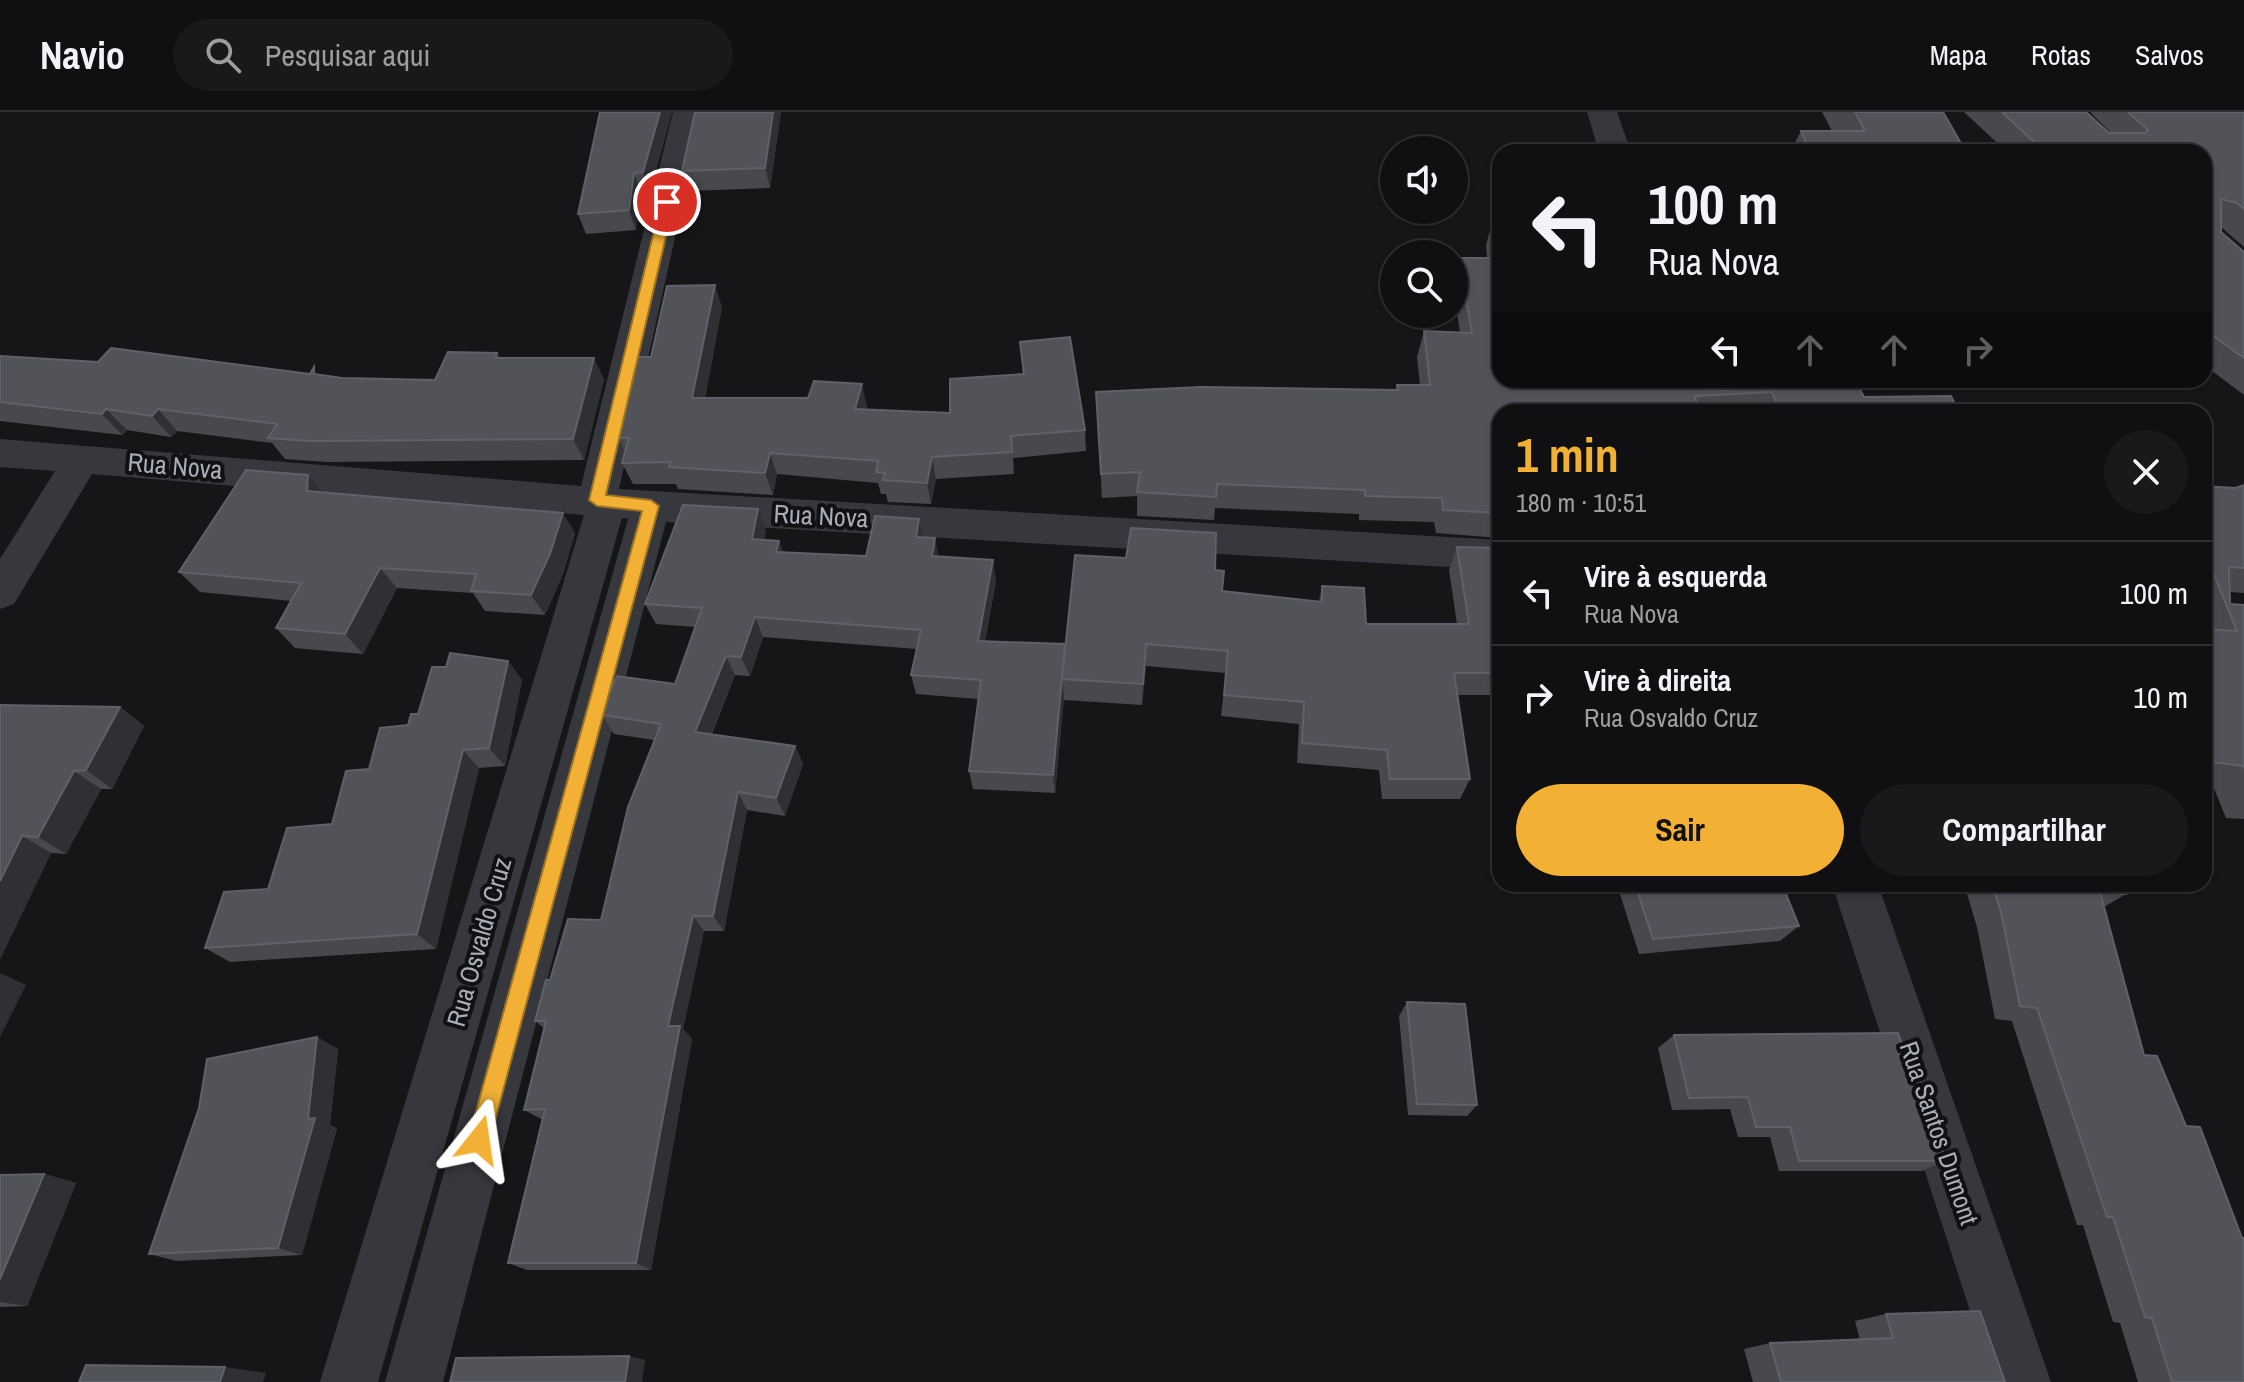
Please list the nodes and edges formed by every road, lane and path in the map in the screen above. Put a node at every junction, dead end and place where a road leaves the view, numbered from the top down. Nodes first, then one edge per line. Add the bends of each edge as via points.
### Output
1 (688, 112) edge
2 (1602, 112) edge
3 (1612, 144) edge
4 (0, 453) edge
5 (83, 458) junction
6 (619, 503) junction
7 (1492, 555) edge
8 (0, 593) edge
9 (1858, 892) edge
10 (349, 1382) edge
11 (414, 1382) edge
12 (2022, 1382) edge

1 - 6 street, Rua Osvaldo Cruz
2 - 3 street
4 - 5 street, Rua Nova
5 - 6 street, Rua Nova
5 - 8 street
6 - 7 street, Rua Nova
6 - 10 street, Rua Osvaldo Cruz
6 - 11 street, Rua Osvaldo Cruz
9 - 12 street, Rua Santos Dumont

